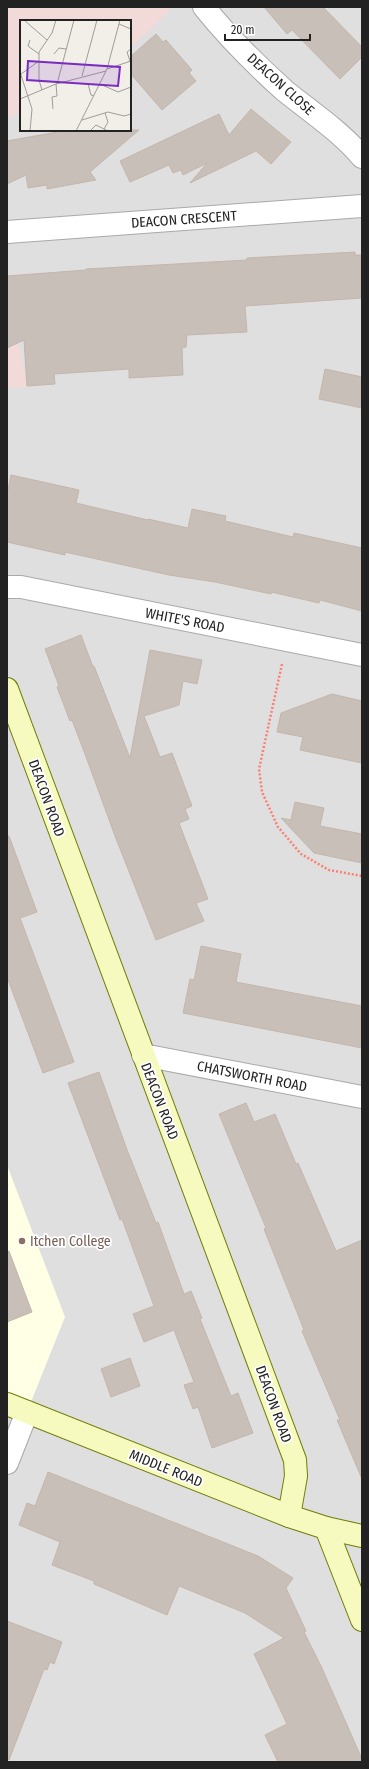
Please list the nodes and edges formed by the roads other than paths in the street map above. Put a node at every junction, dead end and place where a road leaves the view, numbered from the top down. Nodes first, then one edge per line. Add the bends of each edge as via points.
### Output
1 (204, 7) edge
2 (362, 157) edge
3 (362, 206) edge
4 (7, 232) edge
5 (7, 587) edge
6 (362, 655) edge
7 (7, 689) edge
8 (143, 1055) junction
9 (362, 1097) edge
10 (7, 1404) edge
11 (27, 1412) junction
12 (7, 1463) edge
13 (289, 1516) junction
14 (326, 1528) junction
15 (362, 1536) edge
16 (362, 1620) edge

1 - 2 street, DEACON CLOSE via 227,34 279,85
3 - 4 street, DEACON CRESCENT
5 - 6 street, WHITE'S ROAD via 21,587
7 - 8 street, DEACON ROAD
8 - 9 street, CHATSWORTH ROAD
8 - 13 street, DEACON ROAD via 294,1460 296,1476
10 - 11 street, MIDDLE ROAD
11 - 12 street
11 - 13 street, MIDDLE ROAD
13 - 14 street, MIDDLE ROAD
14 - 15 street, MIDDLE ROAD
14 - 16 street

